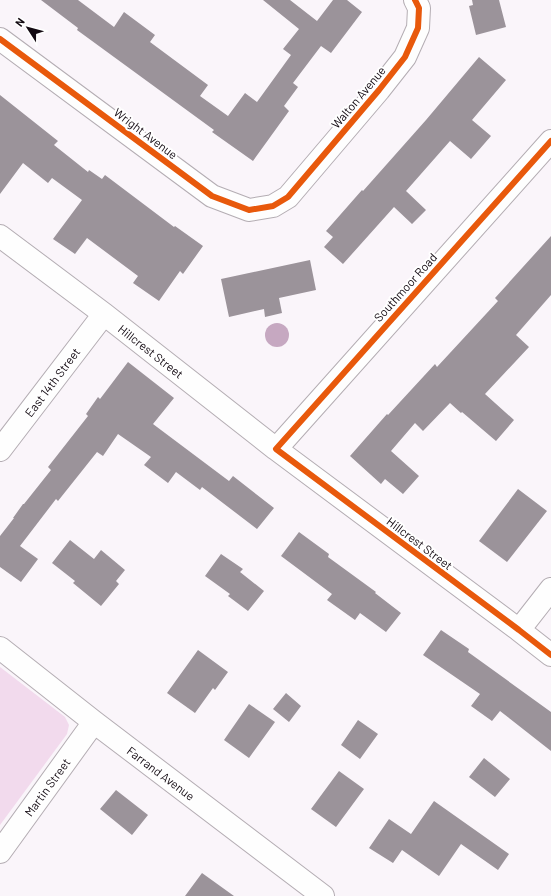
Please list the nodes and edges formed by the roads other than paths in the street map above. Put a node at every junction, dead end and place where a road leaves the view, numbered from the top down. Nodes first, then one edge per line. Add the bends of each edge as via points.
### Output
1 (415, 0) edge
2 (0, 39) edge
3 (551, 140) edge
4 (288, 197) joint
5 (0, 236) edge
6 (104, 314) junction
7 (276, 449) junction
8 (0, 450) edge
9 (551, 588) edge
10 (519, 630) junction
11 (0, 648) edge
12 (551, 655) edge
13 (94, 722) junction
14 (0, 852) edge
15 (323, 896) edge

1 - 4 street, Walton Avenue via 419,8 418,28 405,57
2 - 4 street, Wright Avenue via 212,196 249,210 273,206
3 - 7 street, Southmoor Road
5 - 6 street, Hillcrest Street
6 - 7 street, Hillcrest Street
6 - 8 street, East 14th Street
7 - 10 street, Hillcrest Street
9 - 10 street
10 - 12 street, Hillcrest Street
11 - 13 street, Farrand Avenue
13 - 14 street, Martin Street
13 - 15 street, Farrand Avenue

